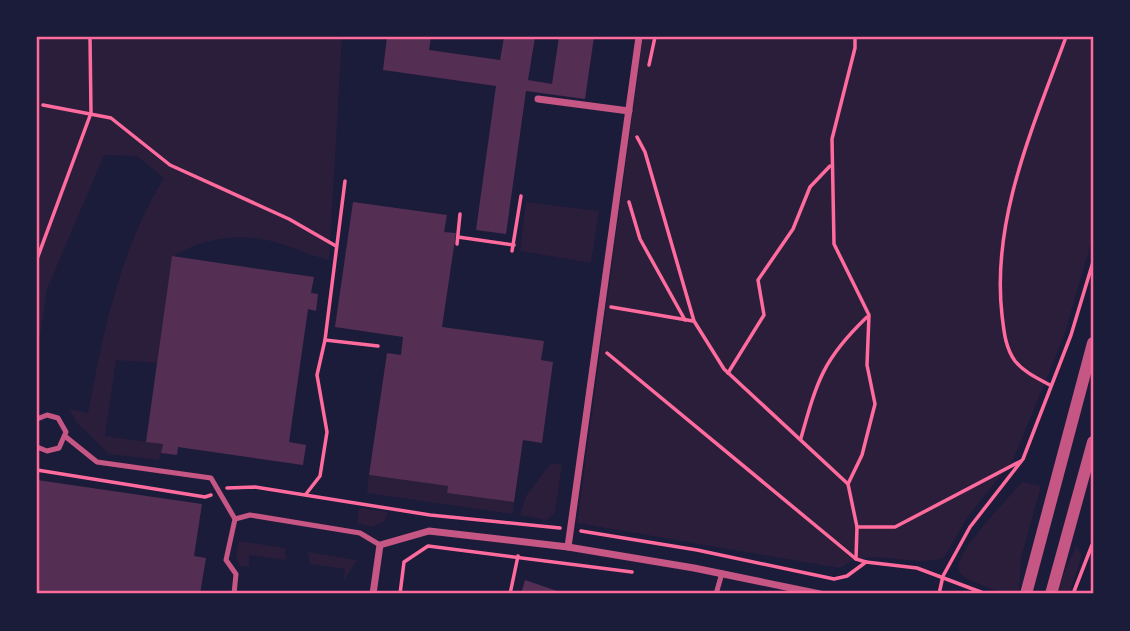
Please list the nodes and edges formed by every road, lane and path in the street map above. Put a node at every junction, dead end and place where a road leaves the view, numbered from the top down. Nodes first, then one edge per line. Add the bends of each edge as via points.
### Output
1 (90, 37) edge
2 (639, 37) edge
3 (855, 37) edge
4 (1066, 37) edge
5 (538, 99) dead end
6 (43, 105) dead end
7 (91, 113) junction
8 (628, 115) junction
9 (830, 166) dead end
10 (345, 181) dead end
11 (521, 196) dead end
12 (628, 200) dead end
13 (460, 214) dead end
14 (458, 237) junction
15 (457, 244) dead end
16 (514, 245) junction
17 (336, 246) junction
18 (512, 251) dead end
19 (37, 259) edge
20 (1093, 262) edge
21 (602, 306) junction
22 (869, 315) junction
23 (685, 320) junction
24 (694, 321) junction
25 (324, 340) junction
26 (1093, 342) edge
27 (597, 345) junction
28 (378, 346) dead end
29 (728, 373) junction
30 (1050, 385) junction
31 (37, 419) edge
32 (66, 438) junction
33 (800, 438) junction
34 (1093, 442) edge
35 (37, 447) edge
36 (1023, 460) junction
37 (37, 470) edge
38 (848, 484) junction
39 (226, 489) dead end
40 (306, 494) junction
41 (209, 496) dead end
42 (234, 519) junction
43 (858, 527) junction
44 (570, 529) junction
45 (1093, 531) edge
46 (380, 545) junction
47 (1091, 545) junction
48 (568, 547) junction
49 (518, 556) junction
50 (856, 559) junction
51 (866, 562) junction
52 (1093, 572) edge
53 (638, 573) dead end
54 (722, 573) junction
55 (943, 576) junction
56 (234, 594) edge
57 (373, 594) edge
58 (400, 594) edge
59 (510, 594) edge
60 (716, 594) edge
61 (820, 594) edge
62 (939, 594) edge
63 (986, 594) edge
64 (1026, 594) edge
65 (1051, 594) edge
66 (1073, 594) edge

1 - 7 path
2 - 8 street
3 - 22 path via 832,139 834,244
4 - 30 path via 1017,179 1001,242 1000,300 1006,344 1024,371
5 - 8 street
6 - 7 path
7 - 17 path via 111,118 170,165 289,219
7 - 19 path
8 - 21 street
8 - 24 path via 645,152
9 - 29 path via 810,187 793,229 758,280 764,315
10 - 17 path
11 - 16 path
12 - 23 path via 640,239
13 - 14 path
14 - 15 path
14 - 16 path
16 - 18 path
17 - 25 path
20 - 30 path
21 - 23 path
21 - 27 street
22 - 33 path via 838,345 820,373
22 - 38 path via 867,365 875,404 862,455
23 - 24 path
24 - 29 path
25 - 28 path
25 - 40 path via 317,375 327,432 320,476
26 - 64 street
27 - 44 street
27 - 50 path
29 - 33 path
30 - 36 path
31 - 32 lane via 47,415 58,418 65,426
32 - 35 lane via 53,450
32 - 42 lane via 97,462 211,478
33 - 38 path
34 - 65 street
36 - 43 path via 895,527
36 - 55 path via 970,527
37 - 41 path
38 - 43 path
39 - 40 path via 255,487
40 - 44 path via 430,515
42 - 46 lane via 250,515 360,533
42 - 56 lane via 226,560 236,574
43 - 50 path
44 - 48 street
44 - 51 path via 834,579
45 - 47 path
46 - 48 street via 429,531
46 - 57 street
47 - 52 path
47 - 66 path
48 - 54 street
49 - 53 path
49 - 58 path via 428,546 404,562
49 - 59 path
50 - 51 path
51 - 55 path
54 - 60 lane
54 - 61 street
55 - 62 path
55 - 63 path

